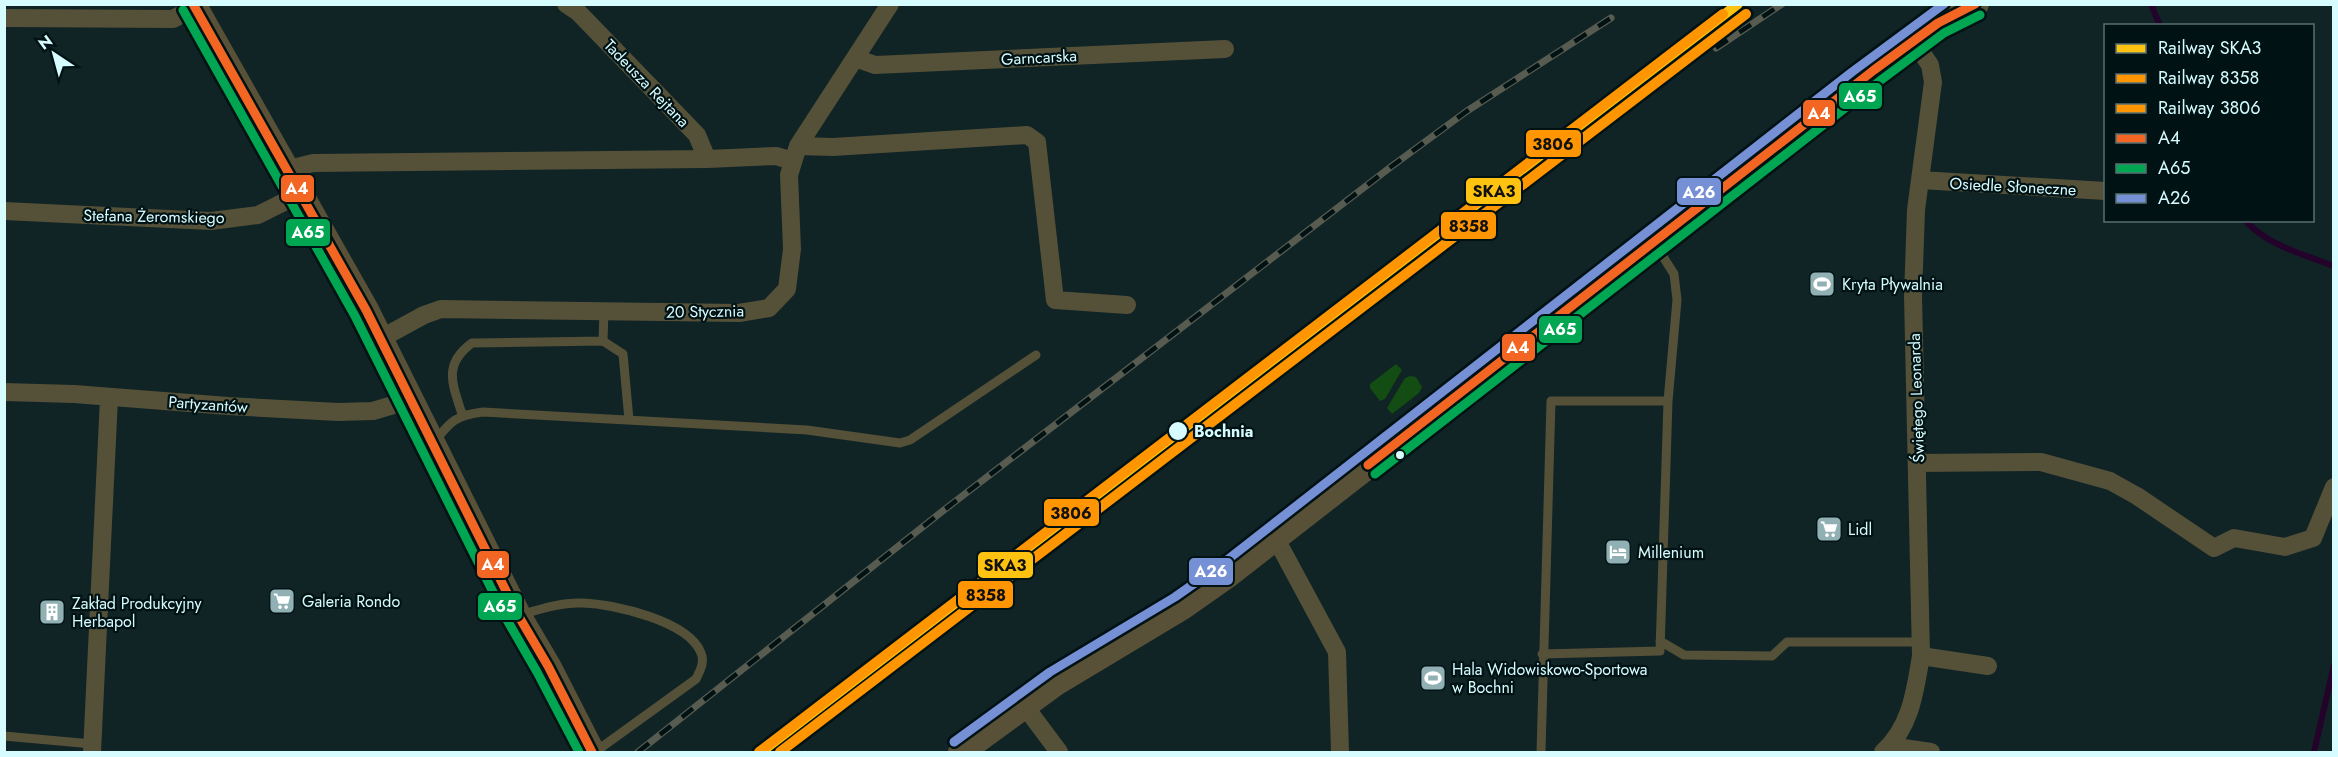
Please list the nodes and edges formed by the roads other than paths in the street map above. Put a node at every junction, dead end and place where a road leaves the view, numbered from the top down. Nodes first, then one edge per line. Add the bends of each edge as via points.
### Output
1 (566, 4) edge
2 (890, 4) edge
3 (1976, 4) edge
4 (194, 6) edge
5 (4, 18) edge
6 (1914, 40) junction
7 (1225, 49) dead end
8 (855, 58) junction
9 (796, 153) junction
10 (707, 159) junction
11 (285, 170) junction
12 (1920, 180) junction
13 (2104, 191) edge
14 (300, 194) junction
15 (4, 211) edge
16 (1653, 242) junction
17 (1127, 305) dead end
18 (604, 311) junction
19 (380, 339) junction
20 (603, 342) junction
21 (1036, 355) dead end
22 (4, 392) edge
23 (109, 398) junction
24 (410, 400) junction
25 (1668, 401) junction
26 (462, 414) junction
27 (629, 420) junction
28 (432, 444) junction
29 (1917, 463) junction
30 (2334, 487) edge
31 (1274, 539) junction
32 (518, 615) junction
33 (1660, 640) junction
34 (1921, 649) junction
35 (1542, 654) junction
36 (1988, 666) dead end
37 (1024, 705) junction
38 (4, 736) edge
39 (92, 748) edge
40 (1886, 749) edge
41 (593, 753) edge
42 (961, 753) edge
43 (1059, 753) edge
44 (1340, 753) edge
45 (1541, 753) edge
46 (1931, 753) edge

1 - 10 street, Tadeusza Rejtana via 697,135
2 - 8 street, 20 Stycznia
3 - 6 main road via 1949,15
4 - 5 street via 173,19
4 - 11 main road
6 - 12 street, Świętego Leonarda via 1930,65 1933,82
6 - 16 main road
7 - 8 street, Garncarska via 875,65
8 - 9 street, 20 Stycznia
9 - 10 street
9 - 17 street via 833,147 1026,135 1037,142 1055,300
9 - 18 street, 20 Stycznia via 789,175 792,249 787,289 769,308 739,313
10 - 11 street via 313,163
11 - 14 main road
12 - 13 street, Osiedle Słoneczne
12 - 29 street, Świętego Leonarda via 1913,296
14 - 15 street, Stefana Żeromskiego via 258,214 211,221
14 - 19 main road
16 - 25 lane via 1674,274 1677,300
16 - 31 main road
18 - 19 street, 20 Stycznia via 441,309
18 - 20 lane
19 - 24 main road
20 - 26 lane via 472,343 460,352 452,367
20 - 27 lane via 623,354
21 - 27 lane via 900,443 807,430
22 - 23 street, Partyzantów
23 - 24 street, Partyzantów via 338,412 373,411
23 - 39 street
24 - 28 main road
25 - 33 lane
25 - 35 lane via 1551,400
26 - 27 lane
26 - 28 lane
28 - 32 main road
29 - 30 street via 2041,462 2110,481 2214,548 2234,538 2285,547 2313,538
29 - 34 street, Świętego Leonarda
31 - 37 main road via 1182,607
31 - 44 street via 1336,652
32 - 41 main road
32 - 41 lane via 581,603 619,607 693,638 702,654 696,679
33 - 34 lane via 1684,655 1772,656 1787,642
33 - 35 lane via 1660,651
34 - 36 street
34 - 40 street, Świętego Leonarda via 1913,703 1905,724
35 - 45 lane
37 - 42 main road
37 - 43 street
38 - 39 lane
40 - 46 street

